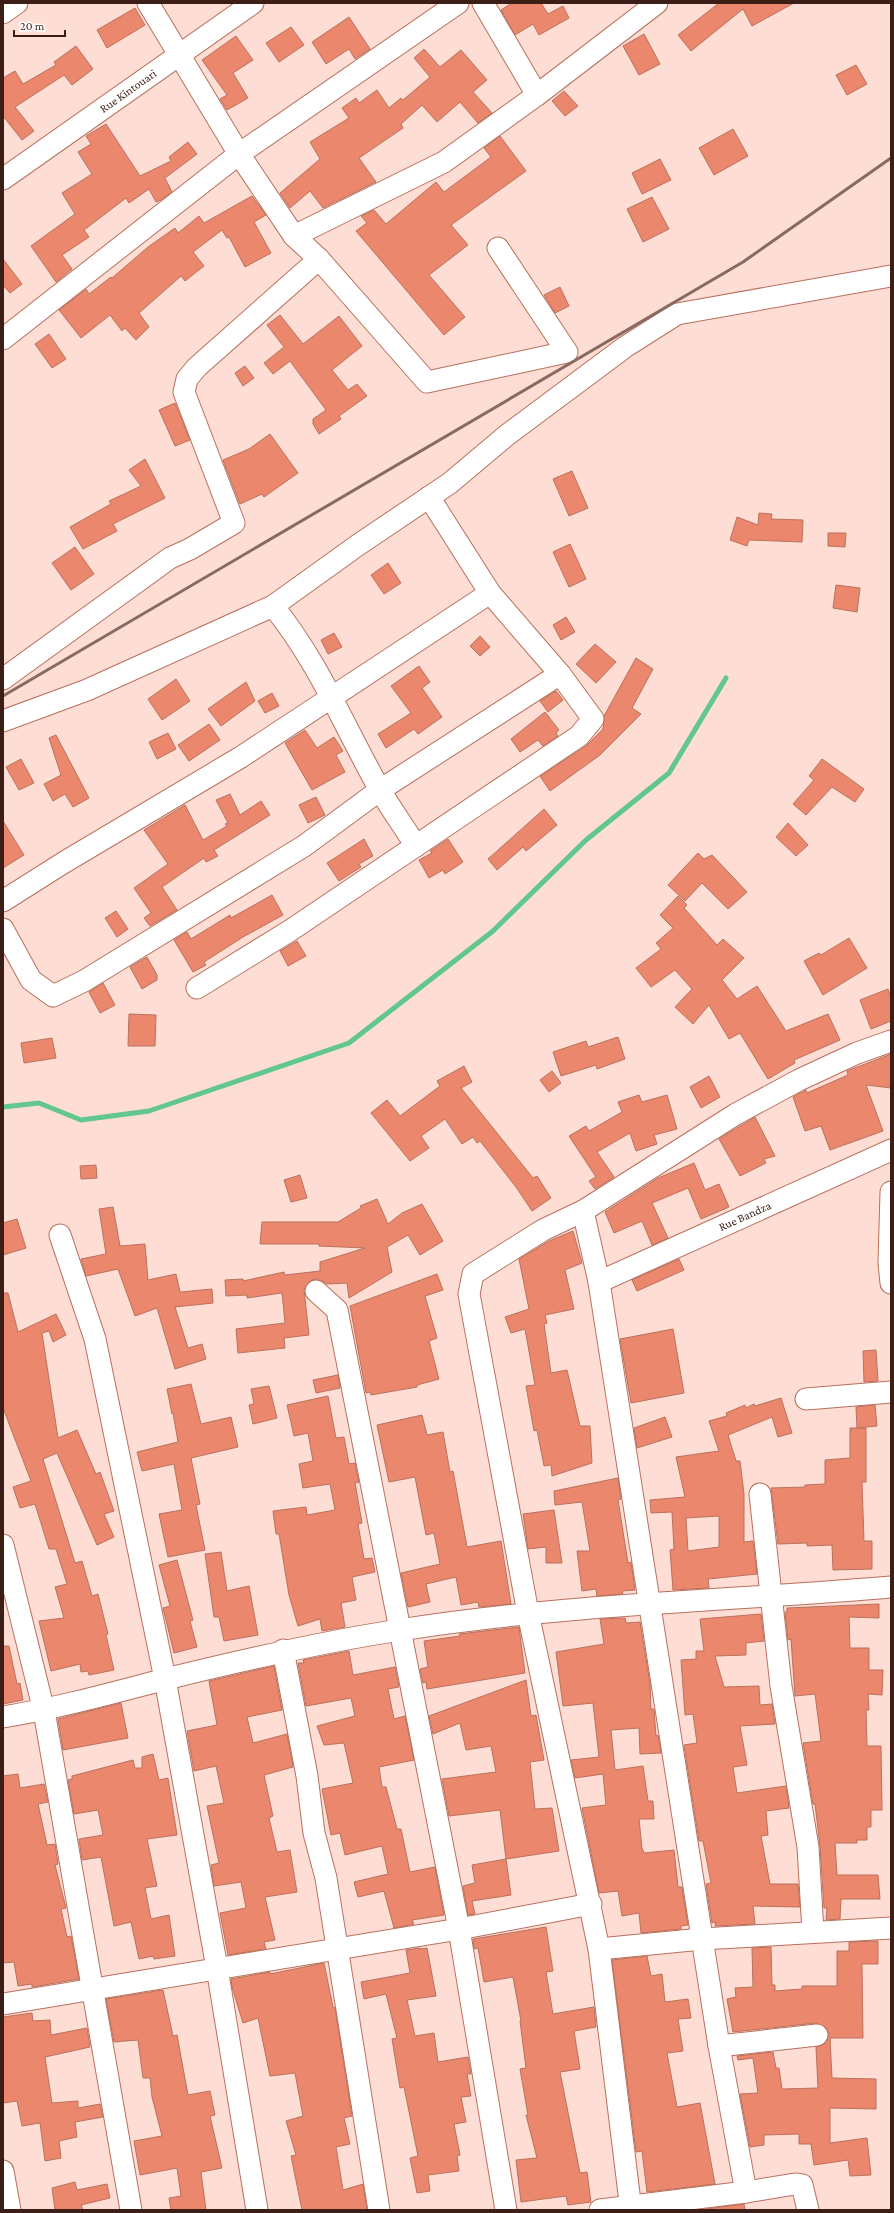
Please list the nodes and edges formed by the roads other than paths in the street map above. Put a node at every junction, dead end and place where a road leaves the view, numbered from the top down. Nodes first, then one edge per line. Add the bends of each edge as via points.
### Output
1 (17, 3) edge
2 (148, 3) edge
3 (253, 3) edge
4 (458, 3) edge
5 (483, 3) edge
6 (657, 3) edge
7 (3, 13) edge
8 (178, 55) junction
9 (537, 96) junction
10 (239, 154) junction
11 (3, 179) edge
12 (294, 236) junction
13 (498, 248) dead end
14 (319, 259) junction
15 (891, 276) edge
16 (3, 338) edge
17 (430, 497) junction
18 (490, 593) junction
19 (273, 606) junction
20 (560, 674) junction
21 (3, 679) edge
22 (331, 696) junction
23 (3, 721) edge
24 (380, 790) junction
25 (416, 846) junction
26 (3, 901) edge
27 (3, 929) edge
28 (197, 988) dead end
29 (891, 1041) edge
30 (891, 1150) edge
31 (891, 1192) edge
32 (583, 1210) junction
33 (60, 1235) dead end
34 (599, 1282) junction
35 (891, 1283) edge
36 (316, 1291) dead end
37 (891, 1392) edge
38 (806, 1399) dead end
39 (760, 1494) dead end
40 (3, 1545) edge
41 (891, 1587) edge
42 (771, 1597) junction
43 (651, 1604) junction
44 (528, 1613) junction
45 (401, 1630) junction
46 (283, 1650) junction
47 (165, 1679) junction
48 (44, 1711) junction
49 (3, 1717) edge
50 (591, 1904) junction
51 (891, 1928) edge
52 (459, 1929) junction
53 (813, 1932) junction
54 (702, 1939) junction
55 (599, 1949) junction
56 (337, 1950) junction
57 (217, 1968) junction
58 (92, 1989) junction
59 (3, 2004) edge
60 (817, 2035) dead end
61 (719, 2046) junction
62 (3, 2171) edge
63 (746, 2192) junction
64 (631, 2208) edge
65 (10, 2210) edge
66 (131, 2210) edge
67 (256, 2210) edge
68 (380, 2210) edge
69 (506, 2210) edge
70 (600, 2210) edge
71 (808, 2210) edge

1 - 7 street
2 - 8 street
3 - 8 street, Rue Kintouari
4 - 10 street
5 - 9 street
6 - 9 street
8 - 10 street
8 - 11 street, Rue Kintouari
9 - 12 street via 444,162
10 - 12 street
10 - 16 street
12 - 14 street
13 - 14 street via 567,352 427,382
14 - 21 street via 197,367 187,379 184,392 234,523 190,550 170,558
15 - 17 street via 677,314 625,347 507,435
17 - 18 street
17 - 19 street
18 - 20 street
18 - 22 street
19 - 22 street via 287,624
19 - 23 street via 87,690
20 - 24 street
20 - 25 street via 593,719 579,736
22 - 24 street
22 - 26 street via 241,757
24 - 25 street
24 - 27 street via 304,846 84,981 53,996 31,980
25 - 28 street via 291,930
29 - 32 street via 799,1080 736,1114
30 - 34 street, Rue Bandza
31 - 35 street
32 - 34 street
32 - 44 street via 543,1230 473,1274 470,1294
33 - 47 street via 95,1339
34 - 43 street
36 - 45 street via 337,1310
37 - 38 street
39 - 42 street
40 - 48 street
41 - 42 street
42 - 43 street
42 - 53 street via 781,1686 808,1847
43 - 44 street
43 - 54 street
44 - 45 street
44 - 50 street
45 - 46 street
45 - 52 street
46 - 47 street
46 - 56 street via 307,1776 314,1834 326,1878
47 - 48 street
47 - 57 street
48 - 49 street
48 - 58 street
50 - 52 street
50 - 55 street
51 - 53 street
52 - 56 street
52 - 69 street
53 - 54 street
54 - 55 street
54 - 61 street
55 - 64 street
56 - 57 street
56 - 68 street
57 - 58 street
57 - 67 street
58 - 59 street
58 - 66 street
60 - 61 street
61 - 63 street
62 - 65 street
63 - 64 street
63 - 71 street via 795,2184 802,2186
64 - 70 street

